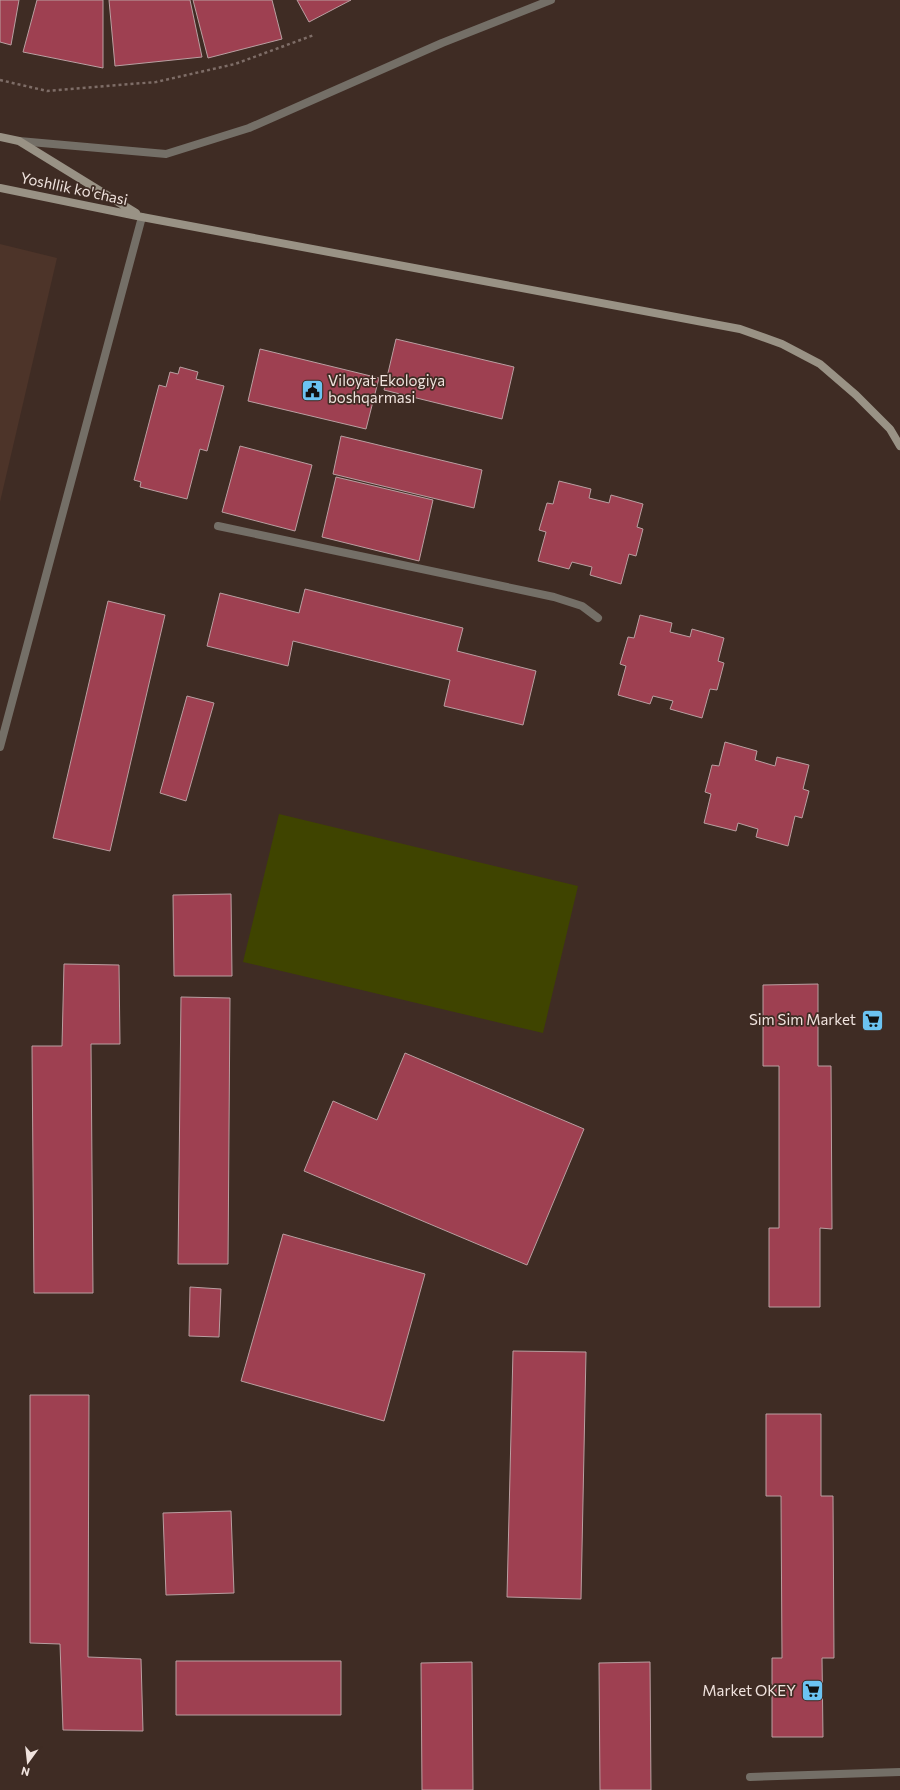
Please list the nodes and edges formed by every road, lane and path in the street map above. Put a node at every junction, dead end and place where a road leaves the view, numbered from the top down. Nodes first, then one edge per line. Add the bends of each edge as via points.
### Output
1 (551, 0) edge
2 (314, 35) dead end
3 (0, 80) edge
4 (0, 137) edge
5 (19, 141) junction
6 (0, 188) edge
7 (142, 217) junction
8 (900, 446) edge
9 (218, 526) dead end
10 (598, 618) dead end
11 (0, 747) edge
12 (900, 1772) edge
13 (750, 1777) dead end

1 - 5 street via 442,43 249,128 166,154
2 - 3 path via 235,64 156,82 47,91
4 - 5 main road
5 - 7 main road
6 - 7 main road, Yoshllik ko'chasi
7 - 8 main road, Yoshllik ko'chasi via 740,329 782,344 820,364 862,400 890,429
7 - 11 street
9 - 10 street via 554,597 582,606
12 - 13 street

